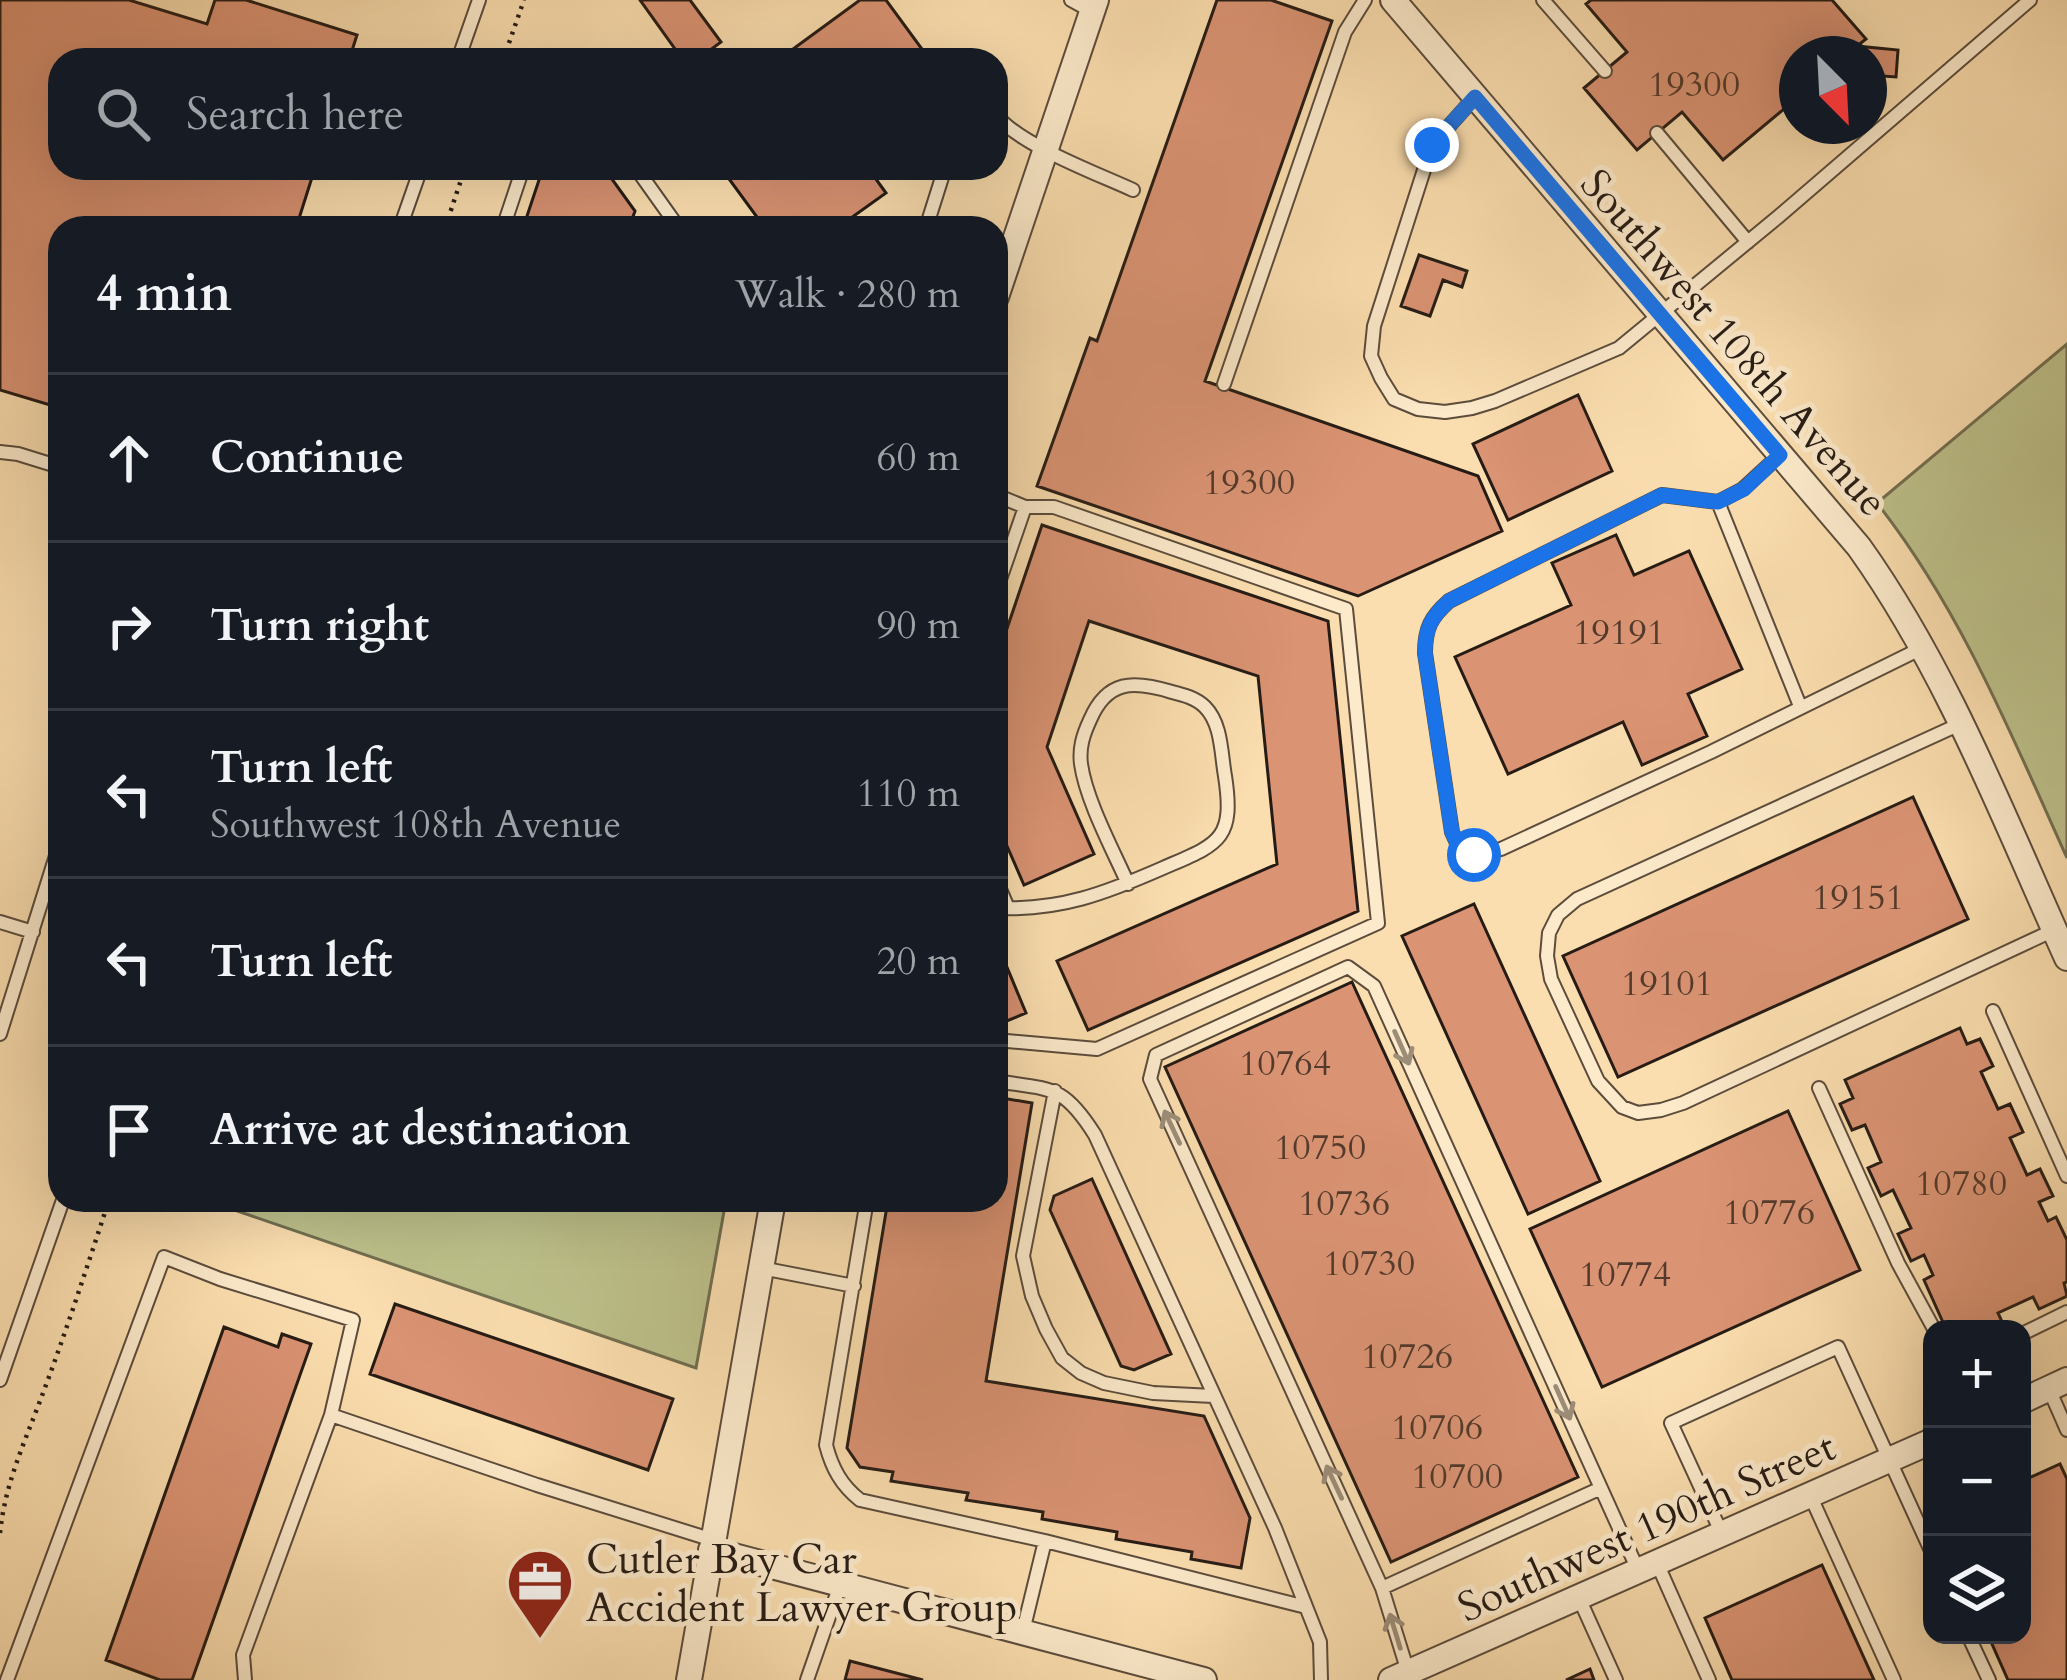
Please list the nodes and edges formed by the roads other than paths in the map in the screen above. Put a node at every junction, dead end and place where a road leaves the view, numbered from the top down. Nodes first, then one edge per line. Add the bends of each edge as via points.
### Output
1 (479, 0) edge
2 (1365, 0) edge
3 (1393, 0) edge
4 (1543, 0) edge
5 (2030, 0) edge
6 (1086, 4) edge
7 (462, 48) edge
8 (1605, 70) dead end
9 (1475, 97) junction
10 (1008, 127) edge
11 (1657, 133) dead end
12 (1047, 150) junction
13 (417, 180) edge
14 (519, 180) edge
15 (645, 180) edge
16 (941, 180) edge
17 (1133, 190) dead end
18 (404, 216) edge
19 (507, 216) edge
20 (670, 216) edge
21 (930, 216) edge
22 (1748, 242) junction
23 (1008, 262) edge
24 (1660, 315) junction
25 (1224, 384) dead end
26 (0, 452) edge
27 (1780, 455) junction
28 (48, 463) edge
29 (1008, 500) edge
30 (1718, 502) junction
31 (1025, 507) junction
32 (1008, 556) edge
33 (1923, 647) junction
34 (1800, 706) junction
35 (1960, 724) junction
36 (48, 883) edge
37 (1128, 884) junction
38 (1008, 908) edge
39 (0, 922) edge
40 (2054, 930) junction
41 (33, 932) junction
42 (2067, 958) edge
43 (1993, 1011) dead end
44 (0, 1034) edge
45 (1008, 1041) edge
46 (1008, 1083) edge
47 (1819, 1088) dead end
48 (1055, 1090) junction
49 (2067, 1176) edge
50 (58, 1212) edge
51 (771, 1212) edge
52 (865, 1212) edge
53 (761, 1268) junction
54 (854, 1286) junction
55 (2067, 1312) edge
56 (1929, 1320) edge
57 (2031, 1330) edge
58 (0, 1380) edge
59 (2058, 1385) edge
60 (1213, 1396) junction
61 (331, 1414) junction
62 (2067, 1430) edge
63 (1923, 1445) edge
64 (1890, 1460) junction
65 (1601, 1488) junction
66 (1810, 1495) junction
67 (1722, 1534) junction
68 (1924, 1536) edge
69 (1045, 1541) junction
70 (712, 1545) junction
71 (1648, 1567) junction
72 (840, 1585) junction
73 (1382, 1588) junction
74 (1579, 1598) junction
75 (1306, 1606) junction
76 (1023, 1633) junction
77 (1972, 1644) edge
78 (1118, 1670) edge
79 (1414, 1675) edge
80 (7, 1680) edge
81 (245, 1680) edge
82 (689, 1680) edge
83 (807, 1680) edge
84 (1204, 1680) edge
85 (1322, 1680) edge
86 (1616, 1680) edge
87 (1708, 1680) edge
88 (1894, 1680) edge
89 (1988, 1680) edge

1 - 7 lane
2 - 25 lane via 1345,32
3 - 9 street, Southwest 108th Avenue
4 - 8 lane
5 - 22 lane
6 - 12 street
9 - 24 street, Southwest 108th Avenue
9 - 24 lane via 1432,145 1374,326 1371,356 1394,399 1445,412 1495,401 1619,348
10 - 12 lane
11 - 22 lane
12 - 17 lane
12 - 23 street
13 - 18 lane
14 - 19 lane
15 - 20 lane
16 - 21 lane
22 - 24 lane
24 - 27 street, Southwest 108th Avenue
26 - 28 lane
27 - 30 lane
27 - 33 street, Southwest 108th Avenue via 1859,547
29 - 31 lane
30 - 34 lane
30 - 34 lane via 1662,495 1432,616 1425,653 1452,832 1474,855 1501,849
31 - 32 lane
31 - 45 lane via 1054,507 1346,609 1378,923 1097,1049
33 - 34 lane
33 - 35 street, Southwest 108th Avenue
35 - 40 street, Southwest 108th Avenue
35 - 40 lane via 1577,899 1549,933 1551,979 1598,1081 1638,1113 1683,1103
36 - 41 lane
37 - 37 lane via 1085,784 1080,749 1099,698 1150,685 1193,698 1212,716 1228,822 1209,848
37 - 38 lane via 1067,904
39 - 41 lane
40 - 42 street, Southwest 108th Avenue
41 - 44 lane
43 - 49 lane
46 - 48 lane
47 - 56 lane
48 - 60 lane via 1095,1135
48 - 60 lane via 1023,1256 1046,1329 1062,1358 1104,1384
50 - 58 lane
51 - 53 street
52 - 54 lane
53 - 54 lane
53 - 70 street
54 - 69 lane via 826,1444 838,1478 860,1500
55 - 57 lane
59 - 62 lane
60 - 75 lane
61 - 70 lane
61 - 80 lane via 353,1320 164,1257
61 - 81 lane via 243,1655
63 - 64 street, Southwest 190th Street
64 - 66 street, Southwest 190th Street
64 - 67 lane via 1838,1346 1671,1423
64 - 68 lane
65 - 71 lane
65 - 73 lane
73 -> 65 lane via 1150,1079 1156,1055 1327,976 1348,967 1374,986
66 - 67 street, Southwest 190th Street
66 - 88 lane
67 - 71 street, Southwest 190th Street
69 - 75 lane
69 - 76 lane
70 - 72 street
70 - 82 street
71 - 74 street, Southwest 190th Street
71 - 87 lane
72 - 76 street
72 - 83 lane
79 -> 73 lane
74 - 79 street, Southwest 190th Street
74 - 86 lane
75 - 85 lane via 1320,1642
76 - 78 street
77 - 89 lane
78 - 84 street

